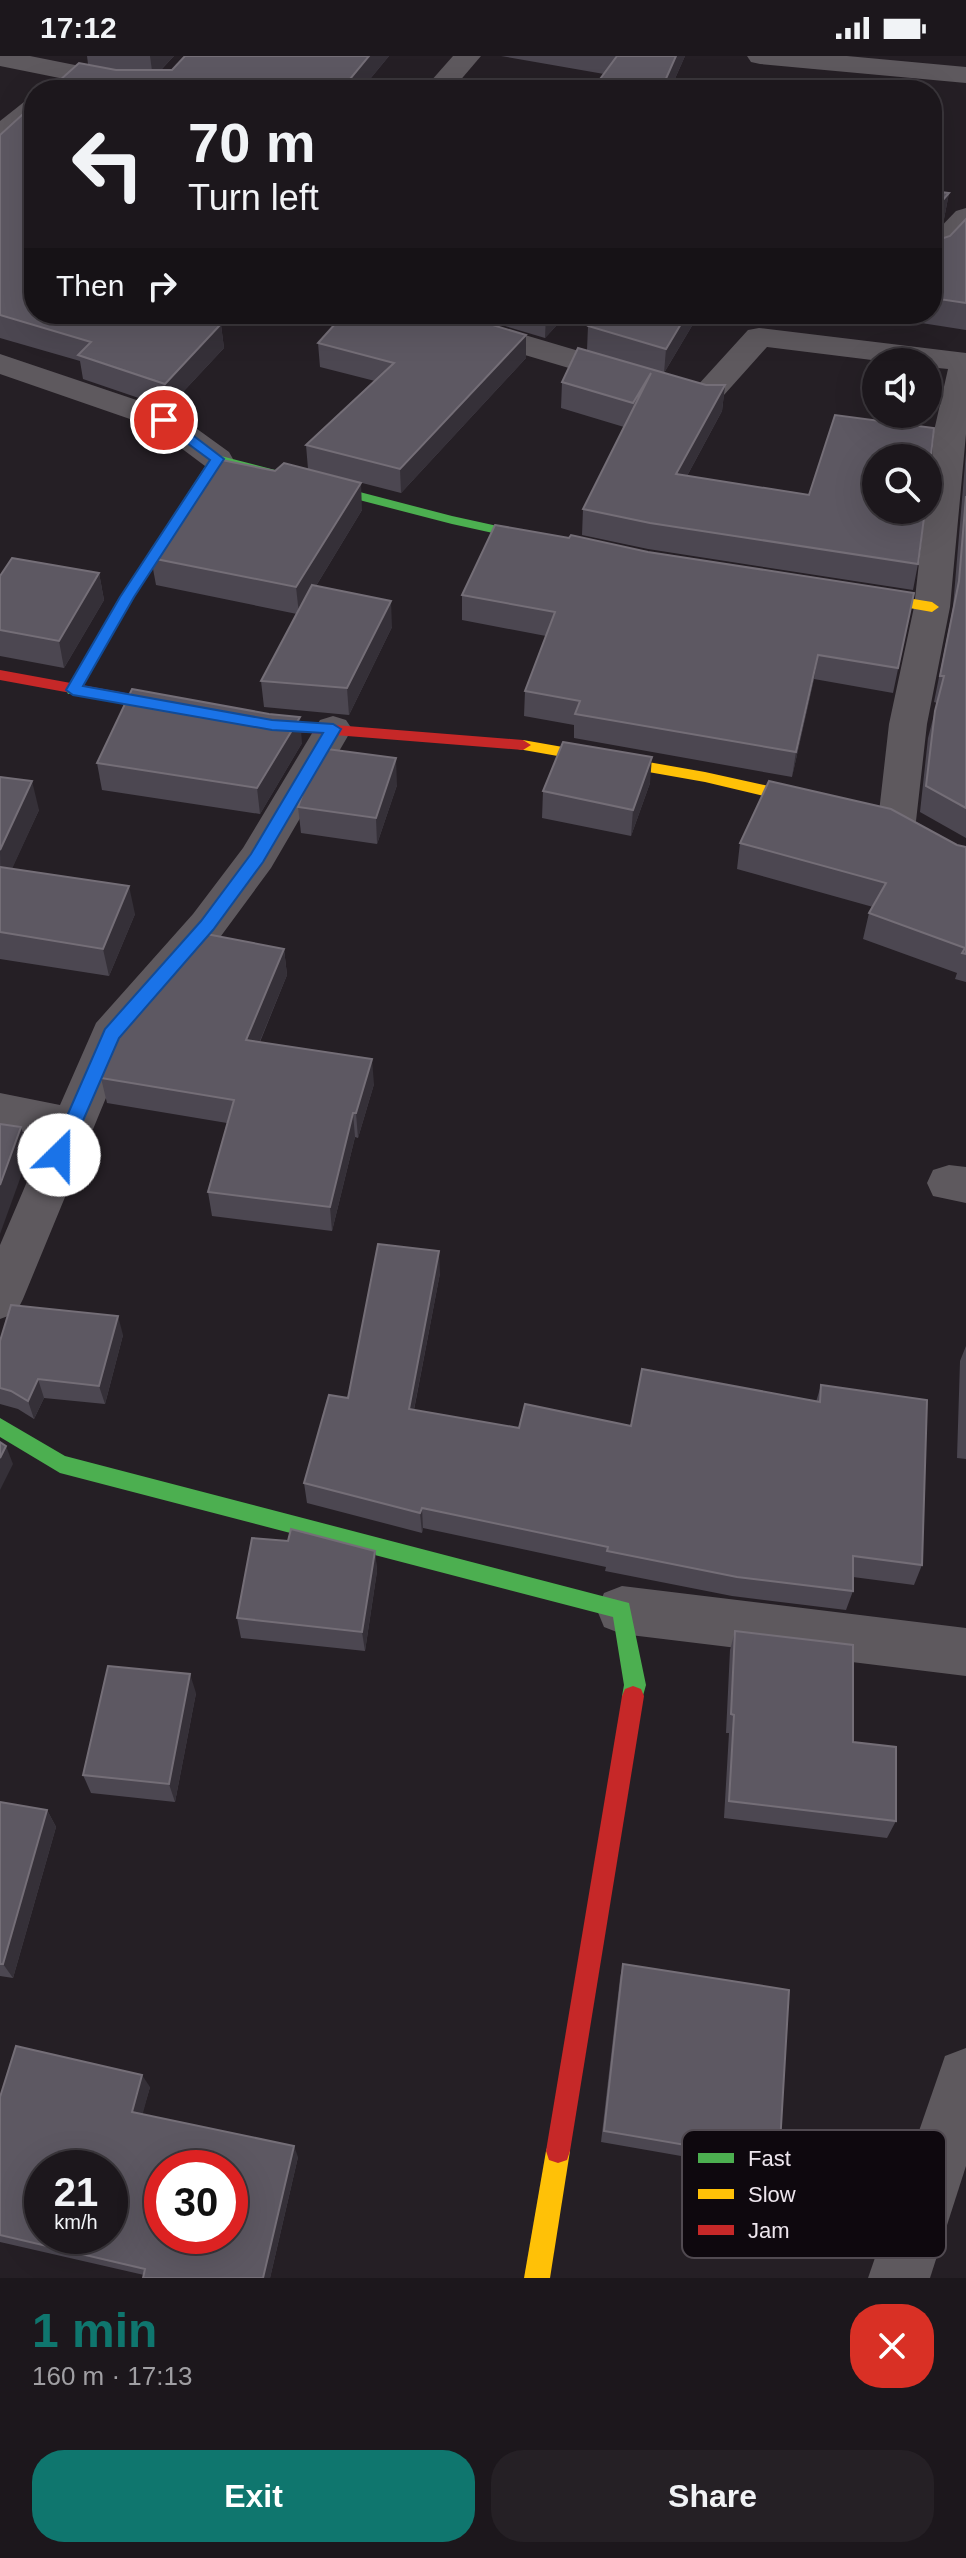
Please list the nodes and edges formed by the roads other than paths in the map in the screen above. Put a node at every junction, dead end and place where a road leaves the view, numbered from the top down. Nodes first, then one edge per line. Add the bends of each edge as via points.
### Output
1 (468, 56) edge
2 (760, 56) edge
3 (0, 58) edge
4 (181, 67) edge
5 (966, 75) edge
6 (61, 80) edge
7 (169, 80) edge
8 (446, 80) edge
9 (24, 116) edge
10 (0, 134) edge
11 (966, 217) edge
12 (942, 243) edge
13 (455, 324) edge
14 (966, 362) edge
15 (0, 363) edge
16 (217, 459) junction
17 (572, 546) edge
18 (827, 591) edge
19 (932, 607) junction
20 (0, 675) edge
21 (73, 690) junction
22 (333, 729) junction
23 (838, 807) edge
24 (897, 822) edge
25 (0, 1110) edge
26 (71, 1125) junction
27 (0, 1299) edge
28 (0, 1427) edge
29 (622, 1610) junction
30 (966, 1652) edge
31 (966, 2077) edge
32 (946, 2137) edge
33 (906, 2258) edge
34 (537, 2278) edge
35 (899, 2278) edge

1 - 8 street
2 - 5 street
3 - 6 street
4 - 7 street
9 - 10 street
11 - 12 street
13 - 14 street via 704,398 759,337
14 - 19 street via 950,431
15 - 16 street via 164,420
16 - 17 street
16 - 21 street
18 - 19 street
19 - 24 street via 908,724
20 - 21 street
21 - 22 street via 272,725
22 - 23 street via 515,744
22 - 26 street via 257,858 207,925 111,1034
25 - 26 street
26 - 27 street
28 - 29 street via 60,1464
29 - 30 street
29 - 34 street via 635,1685
31 - 32 street
33 - 35 street

